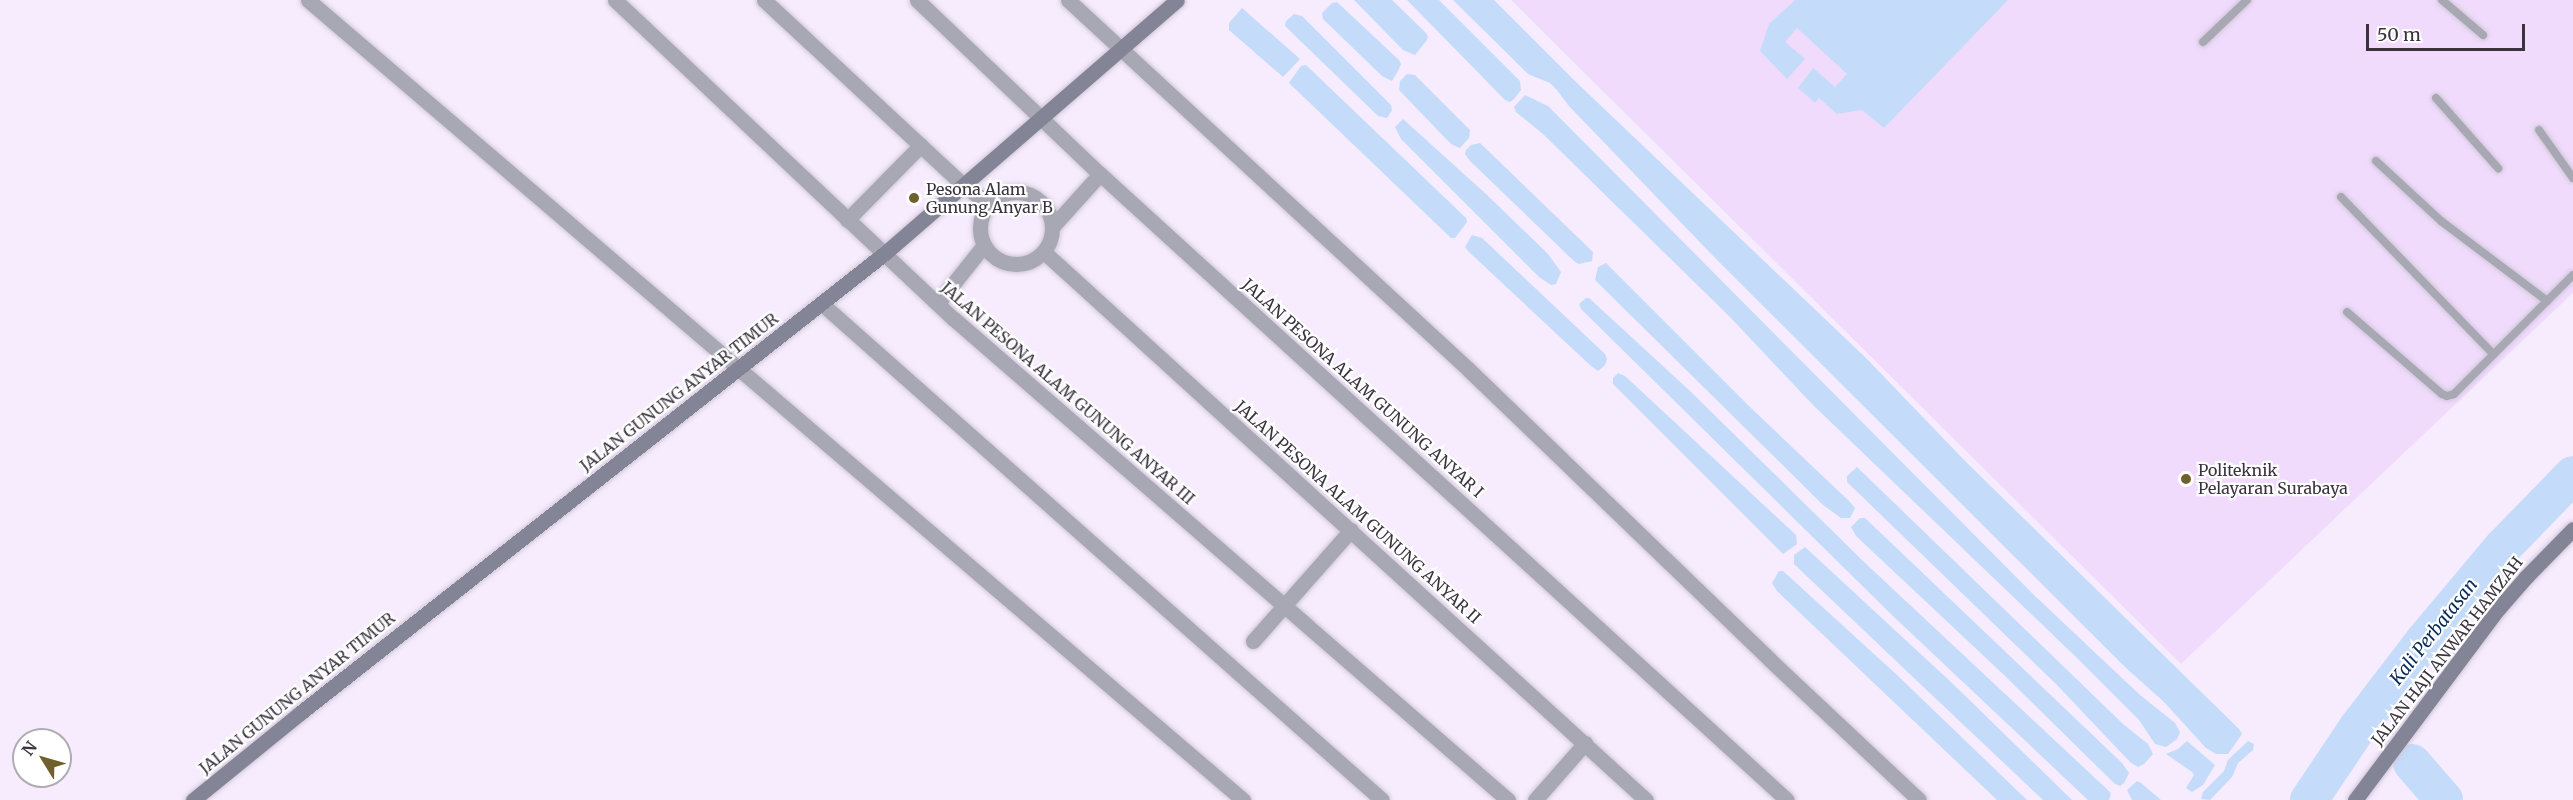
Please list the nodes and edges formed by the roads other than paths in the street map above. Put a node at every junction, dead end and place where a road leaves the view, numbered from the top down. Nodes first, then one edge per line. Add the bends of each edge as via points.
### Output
1 (308, 0) edge
2 (615, 0) edge
3 (764, 0) edge
4 (917, 0) edge
5 (1068, 0) edge
6 (1177, 0) edge
7 (2247, 0) edge
8 (2442, 0) edge
9 (2483, 35) dead end
10 (2203, 42) dead end
11 (1121, 48) junction
12 (2436, 98) dead end
13 (1042, 116) junction
14 (2539, 130) dead end
15 (921, 146) junction
16 (2376, 161) dead end
17 (2498, 168) dead end
18 (1100, 174) junction
19 (2573, 178) edge
20 (962, 184) junction
21 (2341, 197) dead end
22 (989, 204) junction
23 (847, 220) junction
24 (1053, 226) junction
25 (984, 245) junction
26 (1044, 252) junction
27 (885, 253) junction
28 (2573, 275) edge
29 (2547, 301) junction
30 (821, 303) junction
31 (938, 303) junction
32 (2347, 312) dead end
33 (2493, 354) junction
34 (740, 367) junction
35 (2573, 529) edge
36 (1351, 530) junction
37 (1283, 607) junction
38 (1253, 641) dead end
39 (1586, 743) junction
40 (194, 800) edge
41 (1243, 800) edge
42 (1383, 800) edge
43 (1508, 800) edge
44 (1535, 800) edge
45 (1646, 800) edge
46 (1787, 800) edge
47 (1919, 800) edge
48 (2355, 800) edge

1 - 34 street
2 - 23 street, JALAN PESONA ALAM GUNUNG ANYAR III
3 - 15 street
4 - 13 street, JALAN PESONA ALAM GUNUNG ANYAR I
5 - 11 street
6 - 11 street, JALAN GUNUNG ANYAR TIMUR
7 - 10 lane
8 - 9 lane
11 - 13 street, JALAN GUNUNG ANYAR TIMUR
11 - 47 street via 1468,369
12 - 17 lane
13 - 18 street, JALAN PESONA ALAM GUNUNG ANYAR I
13 - 20 street, JALAN GUNUNG ANYAR TIMUR
14 - 19 lane
15 - 20 street
15 - 23 street
16 - 29 lane via 2441,221
18 - 24 street
18 - 46 street, JALAN PESONA ALAM GUNUNG ANYAR I
20 - 22 street
20 - 27 street, JALAN GUNUNG ANYAR TIMUR
21 - 33 lane
22 - 24 street via 1014,192 1028,194 1049,212
22 - 25 street via 980,231
23 - 27 street, JALAN PESONA ALAM GUNUNG ANYAR III
24 - 26 street
25 - 26 street via 992,256 1019,265
25 - 31 street
26 - 36 street, JALAN PESONA ALAM GUNUNG ANYAR II
27 - 30 street, JALAN GUNUNG ANYAR TIMUR
27 - 31 street, JALAN PESONA ALAM GUNUNG ANYAR III
28 - 29 lane
29 - 33 lane
30 - 34 street, JALAN GUNUNG ANYAR TIMUR
30 - 42 street
31 - 37 street, JALAN PESONA ALAM GUNUNG ANYAR III
32 - 33 lane via 2442,394 2454,393
34 - 40 street, JALAN GUNUNG ANYAR TIMUR
34 - 41 street
35 - 48 street, JALAN HAJI ANWAR HAMZAH via 2499,609
36 - 37 street
36 - 39 street, JALAN PESONA ALAM GUNUNG ANYAR II
37 - 38 street
37 - 43 street, JALAN PESONA ALAM GUNUNG ANYAR III
39 - 44 street
39 - 45 street, JALAN PESONA ALAM GUNUNG ANYAR II

